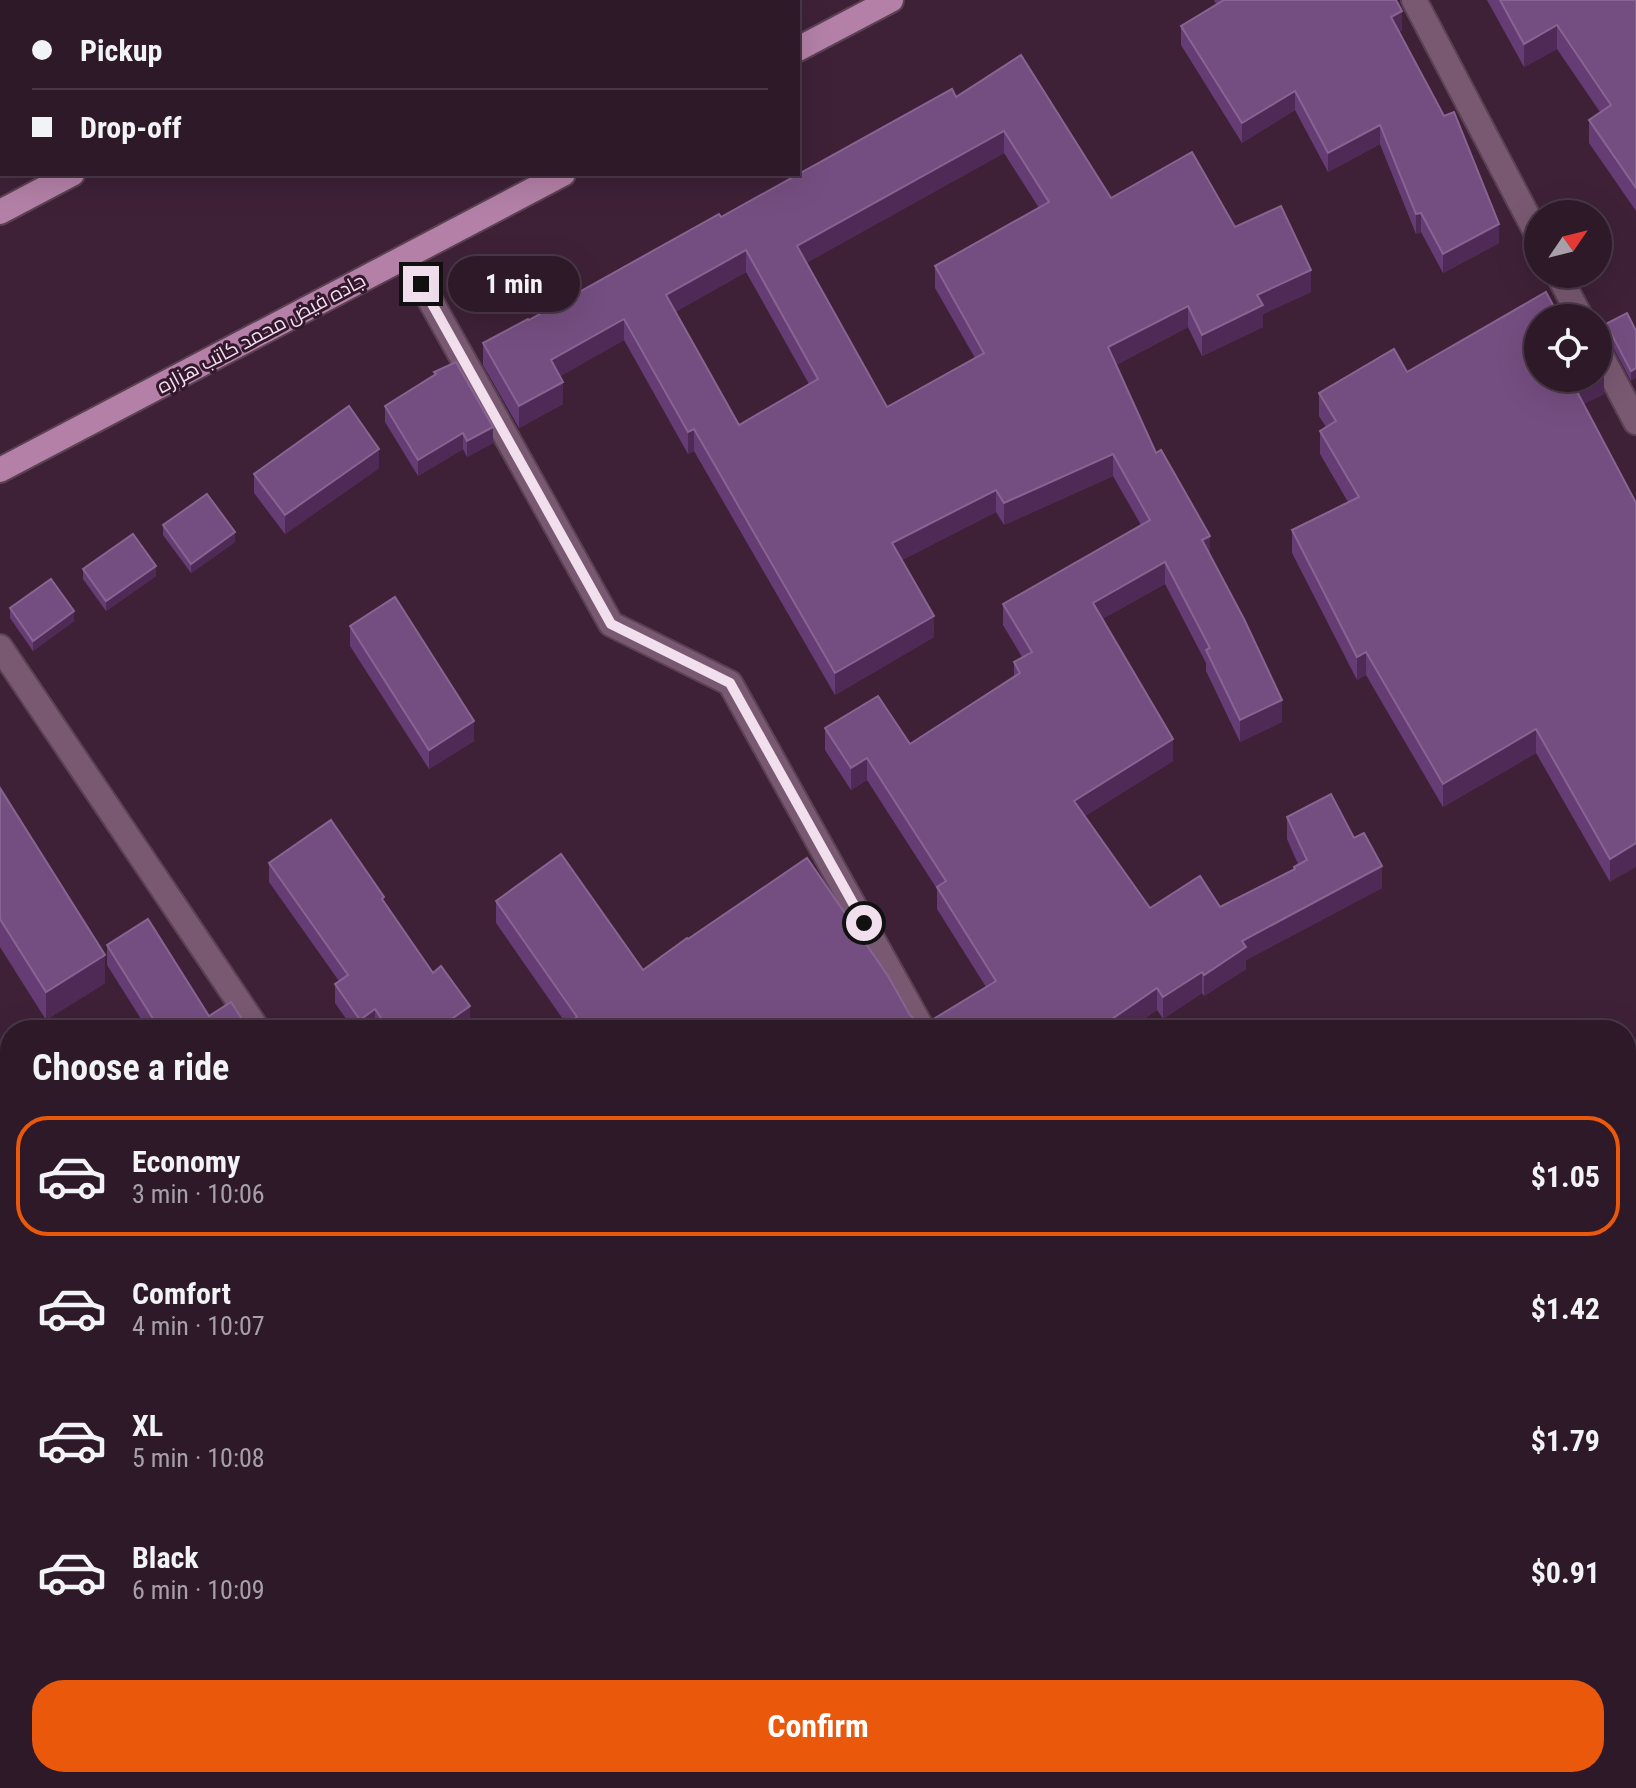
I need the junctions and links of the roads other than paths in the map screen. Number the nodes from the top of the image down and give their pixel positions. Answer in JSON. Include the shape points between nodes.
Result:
{"nodes":[{"id":1,"x":891,"y":0,"type":"edge"},
{"id":2,"x":1414,"y":0,"type":"edge"},
{"id":3,"x":800,"y":48,"type":"edge"},
{"id":4,"x":64,"y":176,"type":"edge"},
{"id":5,"x":559,"y":176,"type":"edge"},
{"id":6,"x":44,"y":181,"type":"edge"},
{"id":7,"x":1524,"y":209,"type":"edge"},
{"id":8,"x":0,"y":212,"type":"edge"},
{"id":9,"x":406,"y":257,"type":"junction"},
{"id":10,"x":1612,"y":377,"type":"edge"},
{"id":11,"x":1636,"y":422,"type":"edge"},
{"id":12,"x":0,"y":470,"type":"edge"},
{"id":13,"x":0,"y":647,"type":"edge"},
{"id":14,"x":251,"y":1020,"type":"edge"},
{"id":15,"x":917,"y":1020,"type":"edge"}],
"edges":[{"from":1,"to":3,"type":"main road"},
{"from":2,"to":7,"type":"street"},
{"from":4,"to":6,"type":"main road"},
{"from":5,"to":9,"type":"main road","name":"جاده فیض محمد کاتب هزاره"},
{"from":6,"to":8,"type":"main road"},
{"from":9,"to":12,"type":"main road","name":"جاده فیض محمد کاتب هزاره"},
{"from":9,"to":15,"type":"street","via":[[611,624],[730,683]]},
{"from":10,"to":11,"type":"street"},
{"from":13,"to":14,"type":"street"}]}
